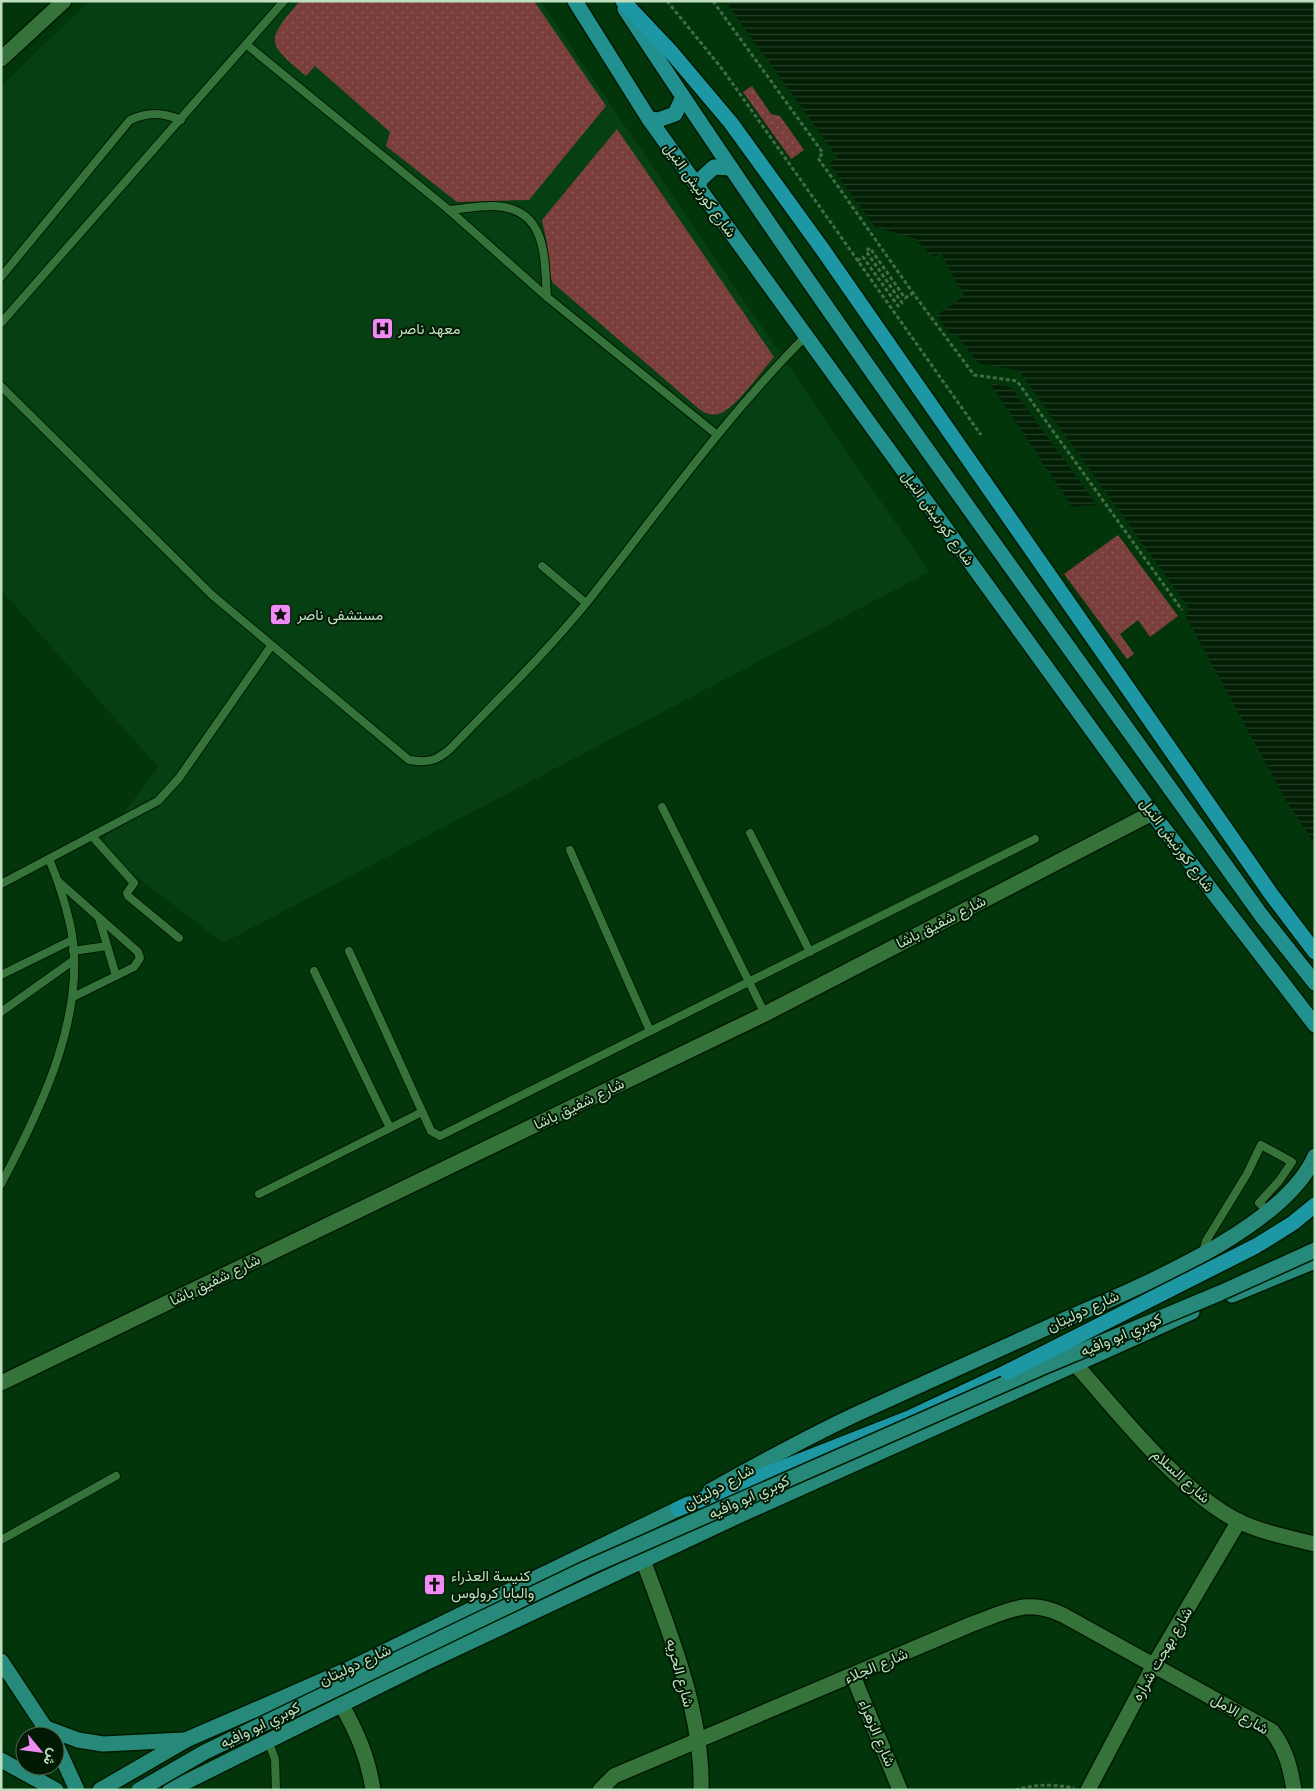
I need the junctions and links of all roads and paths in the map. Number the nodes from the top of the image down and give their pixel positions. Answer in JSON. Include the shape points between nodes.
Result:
{"nodes":[{"id":1,"x":64,"y":1,"type":"edge"},
{"id":2,"x":284,"y":1,"type":"edge"},
{"id":3,"x":575,"y":1,"type":"edge"},
{"id":4,"x":622,"y":1,"type":"edge"},
{"id":5,"x":667,"y":1,"type":"edge"},
{"id":6,"x":713,"y":1,"type":"edge"},
{"id":7,"x":247,"y":45,"type":"junction"},
{"id":8,"x":1,"y":59,"type":"edge"},
{"id":9,"x":683,"y":97,"type":"junction"},
{"id":10,"x":649,"y":119,"type":"junction"},
{"id":11,"x":181,"y":120,"type":"junction"},
{"id":12,"x":731,"y":168,"type":"junction"},
{"id":13,"x":698,"y":187,"type":"junction"},
{"id":14,"x":450,"y":210,"type":"junction"},
{"id":15,"x":857,"y":261,"type":"junction"},
{"id":16,"x":1,"y":277,"type":"edge"},
{"id":17,"x":913,"y":293,"type":"junction"},
{"id":18,"x":547,"y":297,"type":"junction"},
{"id":19,"x":1,"y":323,"type":"edge"},
{"id":20,"x":806,"y":336,"type":"junction"},
{"id":21,"x":1,"y":386,"type":"edge"},
{"id":22,"x":716,"y":434,"type":"junction"},
{"id":23,"x":981,"y":435,"type":"dead end"},
{"id":24,"x":542,"y":566,"type":"dead end"},
{"id":25,"x":586,"y":603,"type":"junction"},
{"id":26,"x":1182,"y":610,"type":"dead end"},
{"id":27,"x":272,"y":646,"type":"junction"},
{"id":28,"x":662,"y":807,"type":"dead end"},
{"id":29,"x":1152,"y":813,"type":"junction"},
{"id":30,"x":750,"y":833,"type":"dead end"},
{"id":31,"x":92,"y":836,"type":"junction"},
{"id":32,"x":1035,"y":839,"type":"dead end"},
{"id":33,"x":570,"y":850,"type":"dead end"},
{"id":34,"x":49,"y":859,"type":"junction"},
{"id":35,"x":58,"y":882,"type":"junction"},
{"id":36,"x":1,"y":884,"type":"edge"},
{"id":37,"x":100,"y":918,"type":"junction"},
{"id":38,"x":179,"y":938,"type":"dead end"},
{"id":39,"x":72,"y":940,"type":"junction"},
{"id":40,"x":107,"y":946,"type":"junction"},
{"id":41,"x":73,"y":951,"type":"junction"},
{"id":42,"x":349,"y":951,"type":"dead end"},
{"id":43,"x":810,"y":952,"type":"junction"},
{"id":44,"x":1315,"y":952,"type":"edge"},
{"id":45,"x":74,"y":960,"type":"junction"},
{"id":46,"x":314,"y":970,"type":"dead end"},
{"id":47,"x":1,"y":975,"type":"edge"},
{"id":48,"x":116,"y":976,"type":"junction"},
{"id":49,"x":749,"y":982,"type":"junction"},
{"id":50,"x":1315,"y":983,"type":"edge"},
{"id":51,"x":73,"y":997,"type":"junction"},
{"id":52,"x":1,"y":1012,"type":"edge"},
{"id":53,"x":765,"y":1014,"type":"junction"},
{"id":54,"x":1315,"y":1025,"type":"edge"},
{"id":55,"x":650,"y":1031,"type":"junction"},
{"id":56,"x":422,"y":1112,"type":"junction"},
{"id":57,"x":390,"y":1128,"type":"junction"},
{"id":58,"x":1315,"y":1156,"type":"edge"},
{"id":59,"x":1,"y":1184,"type":"edge"},
{"id":60,"x":259,"y":1194,"type":"dead end"},
{"id":61,"x":1315,"y":1205,"type":"edge"},
{"id":62,"x":1269,"y":1212,"type":"junction"},
{"id":63,"x":1315,"y":1250,"type":"edge"},
{"id":64,"x":1203,"y":1253,"type":"junction"},
{"id":65,"x":1315,"y":1261,"type":"edge"},
{"id":66,"x":1076,"y":1365,"type":"junction"},
{"id":67,"x":1,"y":1383,"type":"edge"},
{"id":68,"x":116,"y":1476,"type":"dead end"},
{"id":69,"x":678,"y":1510,"type":"junction"},
{"id":70,"x":1239,"y":1522,"type":"junction"},
{"id":71,"x":1,"y":1540,"type":"edge"},
{"id":72,"x":1315,"y":1544,"type":"edge"},
{"id":73,"x":643,"y":1560,"type":"junction"},
{"id":74,"x":1,"y":1661,"type":"edge"},
{"id":75,"x":1154,"y":1665,"type":"junction"},
{"id":76,"x":853,"y":1676,"type":"junction"},
{"id":77,"x":341,"y":1704,"type":"junction"},
{"id":78,"x":45,"y":1726,"type":"edge"},
{"id":79,"x":65,"y":1736,"type":"edge"},
{"id":80,"x":188,"y":1739,"type":"junction"},
{"id":81,"x":268,"y":1740,"type":"junction"},
{"id":82,"x":698,"y":1741,"type":"junction"},
{"id":83,"x":1,"y":1760,"type":"edge"},
{"id":84,"x":65,"y":1764,"type":"edge"},
{"id":85,"x":56,"y":1790,"type":"edge"},
{"id":86,"x":77,"y":1790,"type":"edge"},
{"id":87,"x":100,"y":1790,"type":"edge"},
{"id":88,"x":139,"y":1790,"type":"edge"},
{"id":89,"x":170,"y":1790,"type":"edge"},
{"id":90,"x":276,"y":1790,"type":"edge"},
{"id":91,"x":373,"y":1790,"type":"edge"},
{"id":92,"x":600,"y":1790,"type":"edge"},
{"id":93,"x":701,"y":1790,"type":"edge"},
{"id":94,"x":900,"y":1790,"type":"edge"},
{"id":95,"x":1016,"y":1790,"type":"edge"},
{"id":96,"x":1082,"y":1790,"type":"edge"},
{"id":97,"x":1088,"y":1790,"type":"edge"},
{"id":98,"x":1294,"y":1790,"type":"edge"}],
"edges":[{"from":1,"to":8,"type":"street"},
{"from":2,"to":7,"type":"lane"},
{"from":3,"to":10,"type":"highway","name":"شارع كورنيش النيل"},
{"from":4,"to":9,"type":"highway","name":"شارع كورنيش النيل"},
{"from":4,"to":44,"type":"highway","via":[[672,52],[731,123],[1271,894]]},
{"from":5,"to":15,"type":"path","via":[[723,70]]},
{"from":6,"to":17,"type":"path","via":[[823,153],[818,158]]},
{"from":7,"to":11,"type":"lane"},
{"from":7,"to":14,"type":"lane"},
{"from":9,"to":10,"type":"highway","via":[[675,114],[658,120]]},
{"from":9,"to":12,"type":"highway","name":"شارع كورنيش النيل"},
{"from":10,"to":13,"type":"highway","name":"شارع كورنيش النيل"},
{"from":11,"to":16,"type":"lane","via":[[155,113],[130,120]]},
{"from":11,"to":19,"type":"lane"},
{"from":12,"to":13,"type":"highway","via":[[714,167],[700,179]]},
{"from":12,"to":50,"type":"highway","name":"شارع كورنيش النيل","via":[[1182,804]]},
{"from":13,"to":20,"type":"highway","name":"شارع كورنيش النيل"},
{"from":14,"to":18,"type":"lane"},
{"from":14,"to":18,"type":"lane","via":[[496,206],[514,210],[529,220],[540,233],[544,248]]},
{"from":15,"to":17,"type":"path","via":[[863,257],[898,306],[902,303],[866,251],[870,248],[905,298]]},
{"from":15,"to":23,"type":"path"},
{"from":17,"to":26,"type":"path","via":[[974,375],[1016,381]]},
{"from":18,"to":22,"type":"lane"},
{"from":20,"to":22,"type":"lane"},
{"from":20,"to":29,"type":"highway","name":"شارع كورنيش النيل"},
{"from":21,"to":27,"type":"lane","via":[[212,595]]},
{"from":22,"to":25,"type":"lane"},
{"from":24,"to":25,"type":"lane"},
{"from":25,"to":27,"type":"lane","via":[[451,748],[439,759],[424,762],[409,760]]},
{"from":27,"to":31,"type":"lane","via":[[179,778],[158,802]]},
{"from":28,"to":49,"type":"lane"},
{"from":29,"to":53,"type":"street","name":"شارع شفيق باشا"},
{"from":29,"to":54,"type":"highway","name":"شارع كورنيش النيل"},
{"from":30,"to":43,"type":"lane"},
{"from":31,"to":34,"type":"lane"},
{"from":31,"to":38,"type":"lane","via":[[134,883],[128,896]]},
{"from":32,"to":43,"type":"lane"},
{"from":33,"to":55,"type":"lane"},
{"from":34,"to":35,"type":"lane"},
{"from":34,"to":36,"type":"lane"},
{"from":35,"to":37,"type":"lane"},
{"from":35,"to":39,"type":"lane","via":[[71,925]]},
{"from":37,"to":40,"type":"lane"},
{"from":37,"to":48,"type":"lane","via":[[138,952],[140,958],[138,964]]},
{"from":39,"to":41,"type":"lane"},
{"from":39,"to":47,"type":"lane"},
{"from":40,"to":41,"type":"lane"},
{"from":40,"to":48,"type":"lane"},
{"from":41,"to":45,"type":"lane"},
{"from":42,"to":56,"type":"lane"},
{"from":43,"to":49,"type":"lane"},
{"from":45,"to":51,"type":"lane"},
{"from":45,"to":52,"type":"lane"},
{"from":46,"to":57,"type":"lane"},
{"from":48,"to":51,"type":"lane"},
{"from":49,"to":53,"type":"lane"},
{"from":49,"to":55,"type":"lane"},
{"from":51,"to":59,"type":"lane","via":[[58,1059]]},
{"from":53,"to":67,"type":"street","name":"شارع شفيق باشا"},
{"from":55,"to":56,"type":"lane","via":[[440,1136],[431,1131]]},
{"from":56,"to":57,"type":"lane"},
{"from":57,"to":60,"type":"lane"},
{"from":58,"to":62,"type":"main road","name":"شارع دوليتان","via":[[1294,1189]]},
{"from":61,"to":69,"type":"highway","bridge":true,"via":[[1256,1246],[1007,1372],[909,1418]]},
{"from":62,"to":64,"type":"main road","name":"شارع دوليتان"},
{"from":62,"to":64,"type":"lane","via":[[1259,1203],[1292,1162],[1261,1145],[1206,1241]]},
{"from":63,"to":88,"type":"main road","name":"كوبري ابو وافيه","bridge":true,"via":[[586,1569],[214,1748]]},
{"from":64,"to":69,"type":"main road","name":"شارع دوليتان","via":[[804,1440]]},
{"from":65,"to":66,"type":"main road","name":"شارع دوليتان"},
{"from":66,"to":70,"type":"street","name":"شارع السلام","via":[[1156,1454],[1216,1507]]},
{"from":66,"to":73,"type":"main road","name":"شارع دوليتان"},
{"from":68,"to":71,"type":"lane"},
{"from":69,"to":80,"type":"main road","name":"شارع دوليتان","via":[[349,1669]]},
{"from":70,"to":72,"type":"street","name":"شارع السلام"},
{"from":70,"to":75,"type":"street","name":"شارع بهجت شراره"},
{"from":73,"to":77,"type":"main road","name":"شارع دوليتان"},
{"from":73,"to":82,"type":"street","name":"شارع الحريه","via":[[679,1657]]},
{"from":74,"to":78,"type":"main road"},
{"from":75,"to":76,"type":"street","name":"شارع الجلاء","via":[[1049,1608],[1032,1605],[972,1624]]},
{"from":75,"to":97,"type":"street","name":"شارع بهجت شراره"},
{"from":75,"to":98,"type":"street","name":"شارع الامل","via":[[1272,1731],[1289,1760]]},
{"from":76,"to":82,"type":"street","name":"شارع الجلاء"},
{"from":76,"to":94,"type":"street","name":"شارع الزهراء"},
{"from":77,"to":81,"type":"main road","name":"شارع دوليتان"},
{"from":77,"to":91,"type":"street","via":[[358,1734]]},
{"from":79,"to":80,"type":"main road","via":[[103,1744]]},
{"from":80,"to":87,"type":"main road","name":"شارع دوليتان"},
{"from":81,"to":89,"type":"main road","name":"شارع دوليتان"},
{"from":81,"to":90,"type":"lane","via":[[275,1759]]},
{"from":82,"to":92,"type":"street","name":"شارع الجلاء","via":[[614,1776]]},
{"from":82,"to":93,"type":"street","name":"شارع الحريه"},
{"from":83,"to":85,"type":"main road"},
{"from":84,"to":86,"type":"main road"},
{"from":95,"to":96,"type":"path","via":[[1033,1784]]}]}
